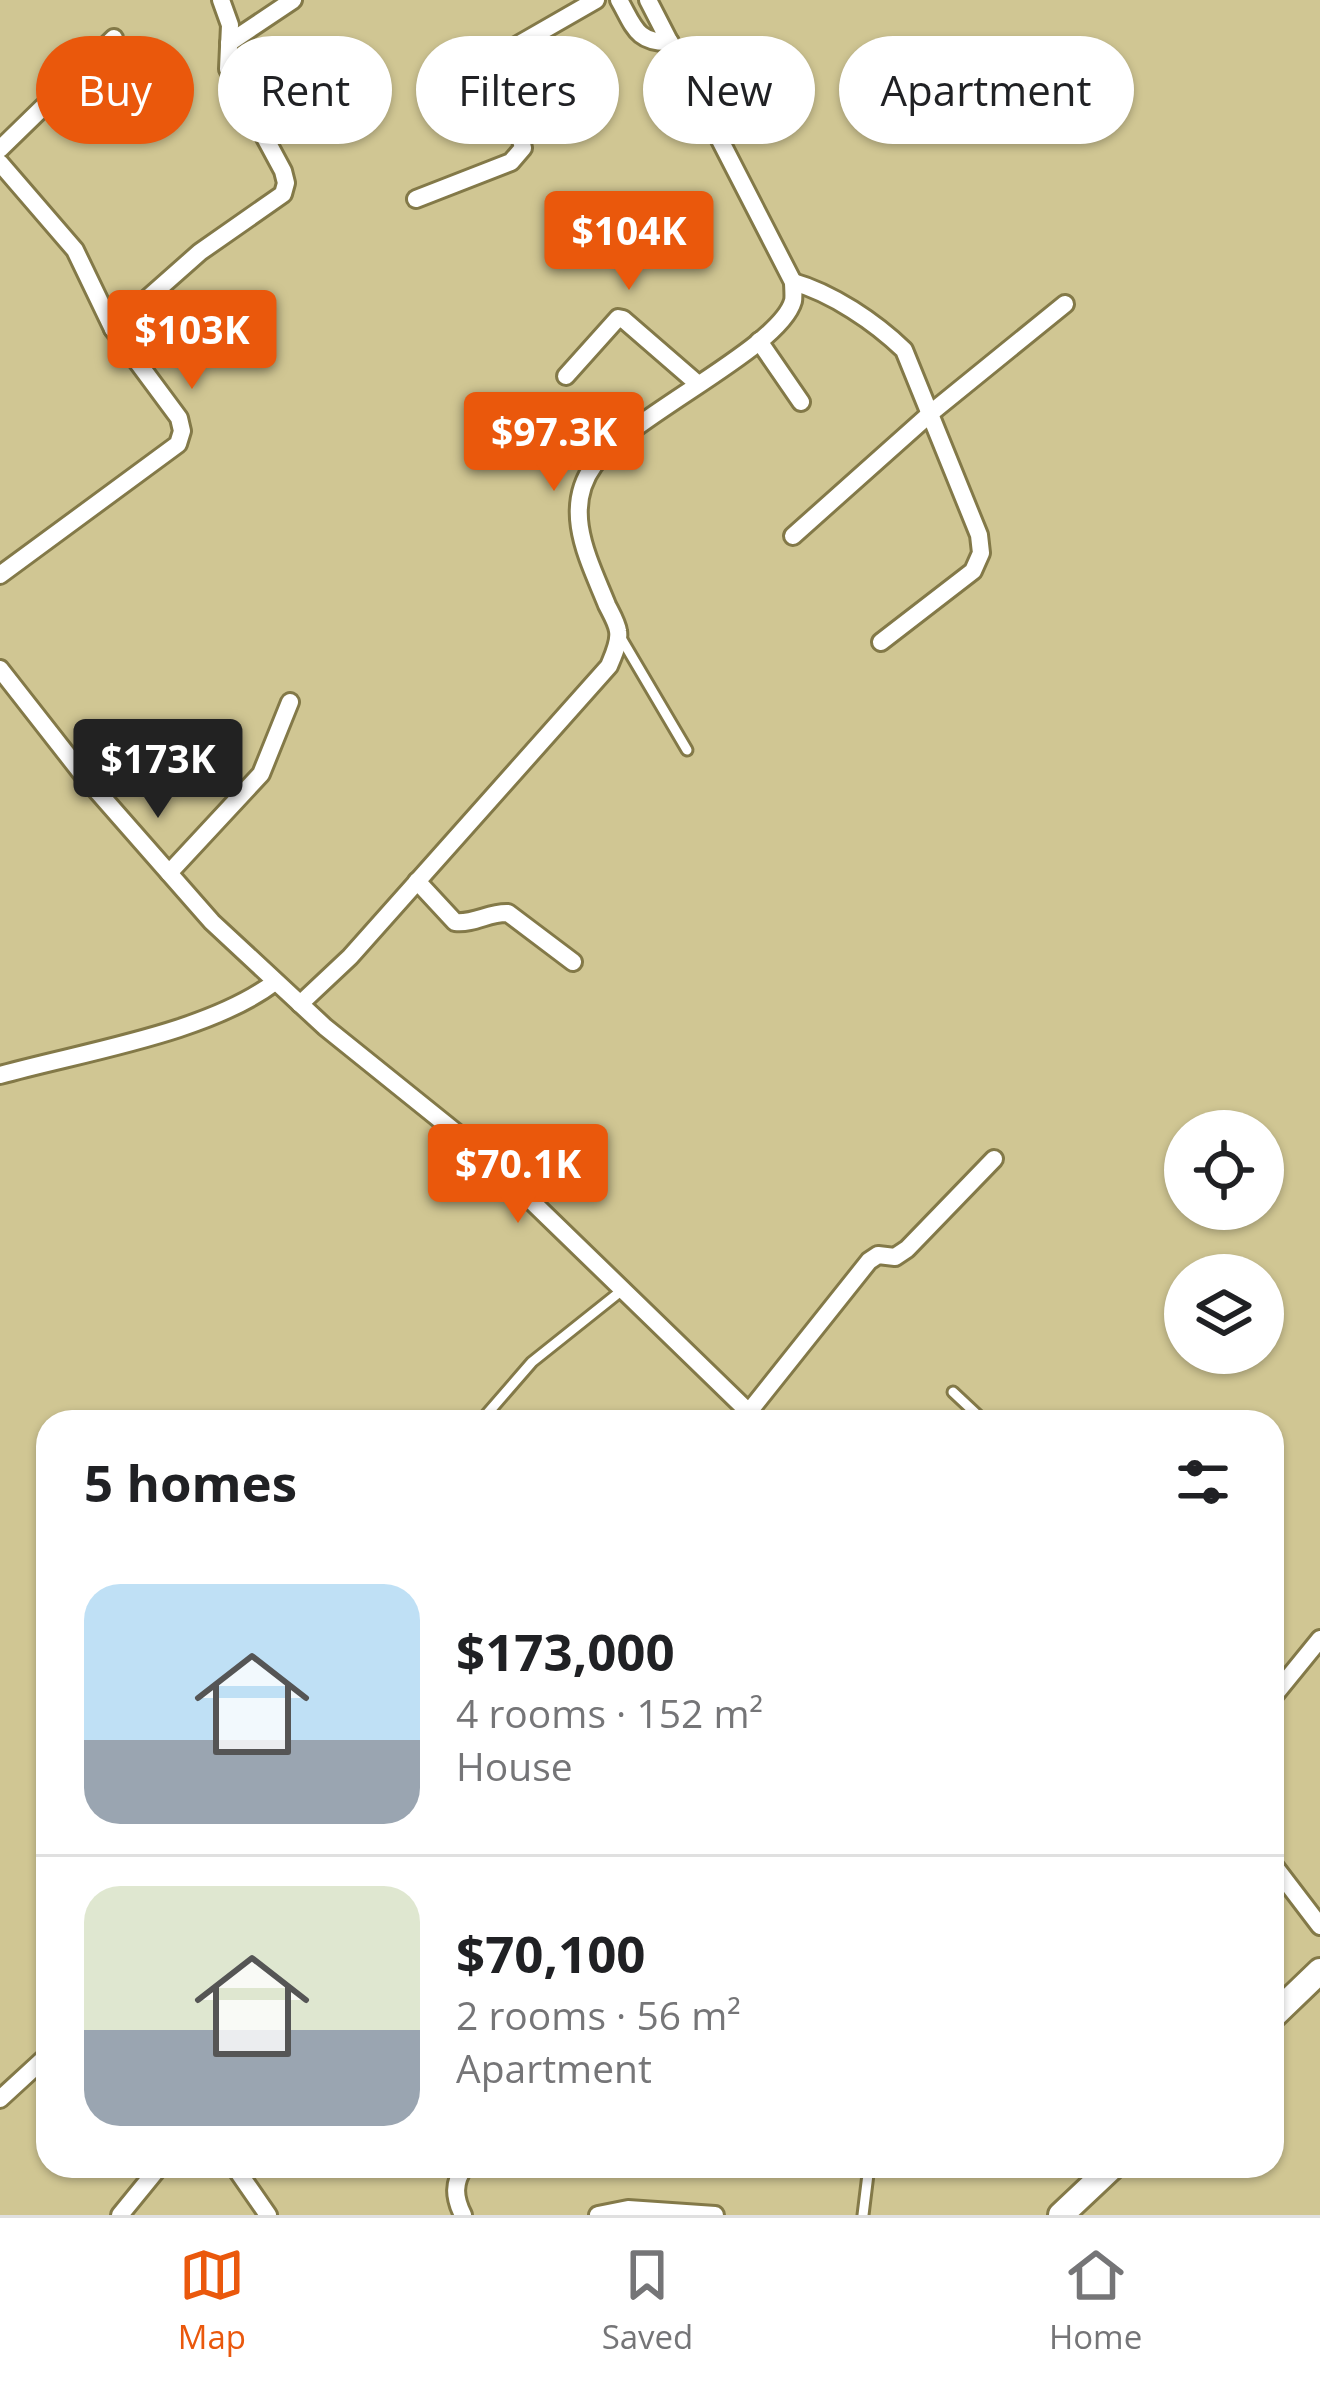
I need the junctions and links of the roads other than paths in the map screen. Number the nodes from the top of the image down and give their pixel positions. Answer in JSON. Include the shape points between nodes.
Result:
{"nodes":[{"id":1,"x":221,"y":0,"type":"edge"},
{"id":2,"x":293,"y":0,"type":"edge"},
{"id":3,"x":596,"y":0,"type":"edge"},
{"id":4,"x":619,"y":0,"type":"edge"},
{"id":5,"x":648,"y":0,"type":"edge"},
{"id":6,"x":229,"y":36,"type":"edge"},
{"id":7,"x":239,"y":36,"type":"edge"},
{"id":8,"x":534,"y":36,"type":"edge"},
{"id":9,"x":667,"y":36,"type":"edge"},
{"id":10,"x":643,"y":38,"type":"edge"},
{"id":11,"x":36,"y":114,"type":"edge"},
{"id":12,"x":268,"y":144,"type":"edge"},
{"id":13,"x":522,"y":144,"type":"edge"},
{"id":14,"x":722,"y":144,"type":"edge"},
{"id":15,"x":0,"y":149,"type":"edge"},
{"id":16,"x":0,"y":163,"type":"edge"},
{"id":17,"x":416,"y":200,"type":"dead end"},
{"id":18,"x":793,"y":282,"type":"junction"},
{"id":19,"x":1065,"y":304,"type":"dead end"},
{"id":20,"x":113,"y":328,"type":"junction"},
{"id":21,"x":759,"y":341,"type":"junction"},
{"id":22,"x":566,"y":376,"type":"dead end"},
{"id":23,"x":698,"y":383,"type":"junction"},
{"id":24,"x":801,"y":402,"type":"dead end"},
{"id":25,"x":932,"y":412,"type":"junction"},
{"id":26,"x":793,"y":536,"type":"dead end"},
{"id":27,"x":0,"y":575,"type":"edge"},
{"id":28,"x":619,"y":633,"type":"junction"},
{"id":29,"x":881,"y":642,"type":"dead end"},
{"id":30,"x":0,"y":669,"type":"edge"},
{"id":31,"x":290,"y":702,"type":"dead end"},
{"id":32,"x":687,"y":750,"type":"dead end"},
{"id":33,"x":169,"y":873,"type":"junction"},
{"id":34,"x":418,"y":881,"type":"junction"},
{"id":35,"x":573,"y":962,"type":"dead end"},
{"id":36,"x":274,"y":982,"type":"junction"},
{"id":37,"x":300,"y":1004,"type":"junction"},
{"id":38,"x":0,"y":1075,"type":"edge"},
{"id":39,"x":994,"y":1159,"type":"dead end"},
{"id":40,"x":621,"y":1291,"type":"junction"},
{"id":41,"x":953,"y":1391,"type":"dead end"},
{"id":42,"x":490,"y":1410,"type":"edge"},
{"id":43,"x":745,"y":1410,"type":"edge"},
{"id":44,"x":759,"y":1410,"type":"edge"},
{"id":45,"x":973,"y":1410,"type":"edge"},
{"id":46,"x":1320,"y":1639,"type":"edge"},
{"id":47,"x":1284,"y":1683,"type":"edge"},
{"id":48,"x":1284,"y":1879,"type":"edge"},
{"id":49,"x":1320,"y":1926,"type":"edge"},
{"id":50,"x":1320,"y":1971,"type":"edge"},
{"id":51,"x":1284,"y":2006,"type":"edge"},
{"id":52,"x":36,"y":2066,"type":"edge"},
{"id":53,"x":0,"y":2099,"type":"edge"},
{"id":54,"x":150,"y":2178,"type":"edge"},
{"id":55,"x":242,"y":2178,"type":"edge"},
{"id":56,"x":459,"y":2178,"type":"edge"},
{"id":57,"x":868,"y":2178,"type":"edge"},
{"id":58,"x":1100,"y":2178,"type":"edge"},
{"id":59,"x":120,"y":2215,"type":"edge"},
{"id":60,"x":268,"y":2215,"type":"edge"},
{"id":61,"x":463,"y":2215,"type":"edge"},
{"id":62,"x":598,"y":2215,"type":"edge"},
{"id":63,"x":715,"y":2215,"type":"edge"},
{"id":64,"x":863,"y":2215,"type":"edge"},
{"id":65,"x":1061,"y":2215,"type":"edge"}],
"edges":[{"from":1,"to":6,"type":"street"},
{"from":2,"to":7,"type":"street"},
{"from":3,"to":8,"type":"street"},
{"from":4,"to":10,"type":"street"},
{"from":5,"to":9,"type":"street"},
{"from":11,"to":15,"type":"street"},
{"from":12,"to":20,"type":"street","via":[[283,171],[283,194]]},
{"from":13,"to":17,"type":"street","via":[[511,163]]},
{"from":14,"to":18,"type":"street"},
{"from":16,"to":20,"type":"street","via":[[75,250]]},
{"from":18,"to":21,"type":"street","via":[[782,321]]},
{"from":18,"to":25,"type":"street","via":[[887,334],[914,365]]},
{"from":19,"to":25,"type":"street"},
{"from":20,"to":27,"type":"street","via":[[179,418],[178,444]]},
{"from":21,"to":23,"type":"street"},
{"from":21,"to":24,"type":"street"},
{"from":22,"to":23,"type":"street","via":[[617,318]]},
{"from":23,"to":28,"type":"street","via":[[624,435],[583,482],[579,530]]},
{"from":25,"to":26,"type":"street"},
{"from":25,"to":29,"type":"street","via":[[981,553],[973,571]]},
{"from":28,"to":32,"type":"lane"},
{"from":28,"to":34,"type":"street","via":[[595,686]]},
{"from":30,"to":33,"type":"street"},
{"from":31,"to":33,"type":"street","via":[[261,774]]},
{"from":33,"to":36,"type":"street"},
{"from":34,"to":35,"type":"street","via":[[455,922],[508,913]]},
{"from":34,"to":37,"type":"street"},
{"from":36,"to":37,"type":"street"},
{"from":36,"to":38,"type":"street","via":[[186,1024]]},
{"from":37,"to":40,"type":"street","via":[[484,1155]]},
{"from":39,"to":44,"type":"street","via":[[907,1249],[869,1261]]},
{"from":40,"to":42,"type":"lane","via":[[532,1362]]},
{"from":40,"to":43,"type":"street"},
{"from":41,"to":45,"type":"lane"},
{"from":46,"to":47,"type":"street"},
{"from":48,"to":49,"type":"street"},
{"from":50,"to":51,"type":"main road"},
{"from":52,"to":53,"type":"street"},
{"from":54,"to":59,"type":"street"},
{"from":55,"to":60,"type":"street"},
{"from":56,"to":61,"type":"street"},
{"from":57,"to":64,"type":"lane"},
{"from":58,"to":65,"type":"main road"},
{"from":62,"to":63,"type":"street"}]}
